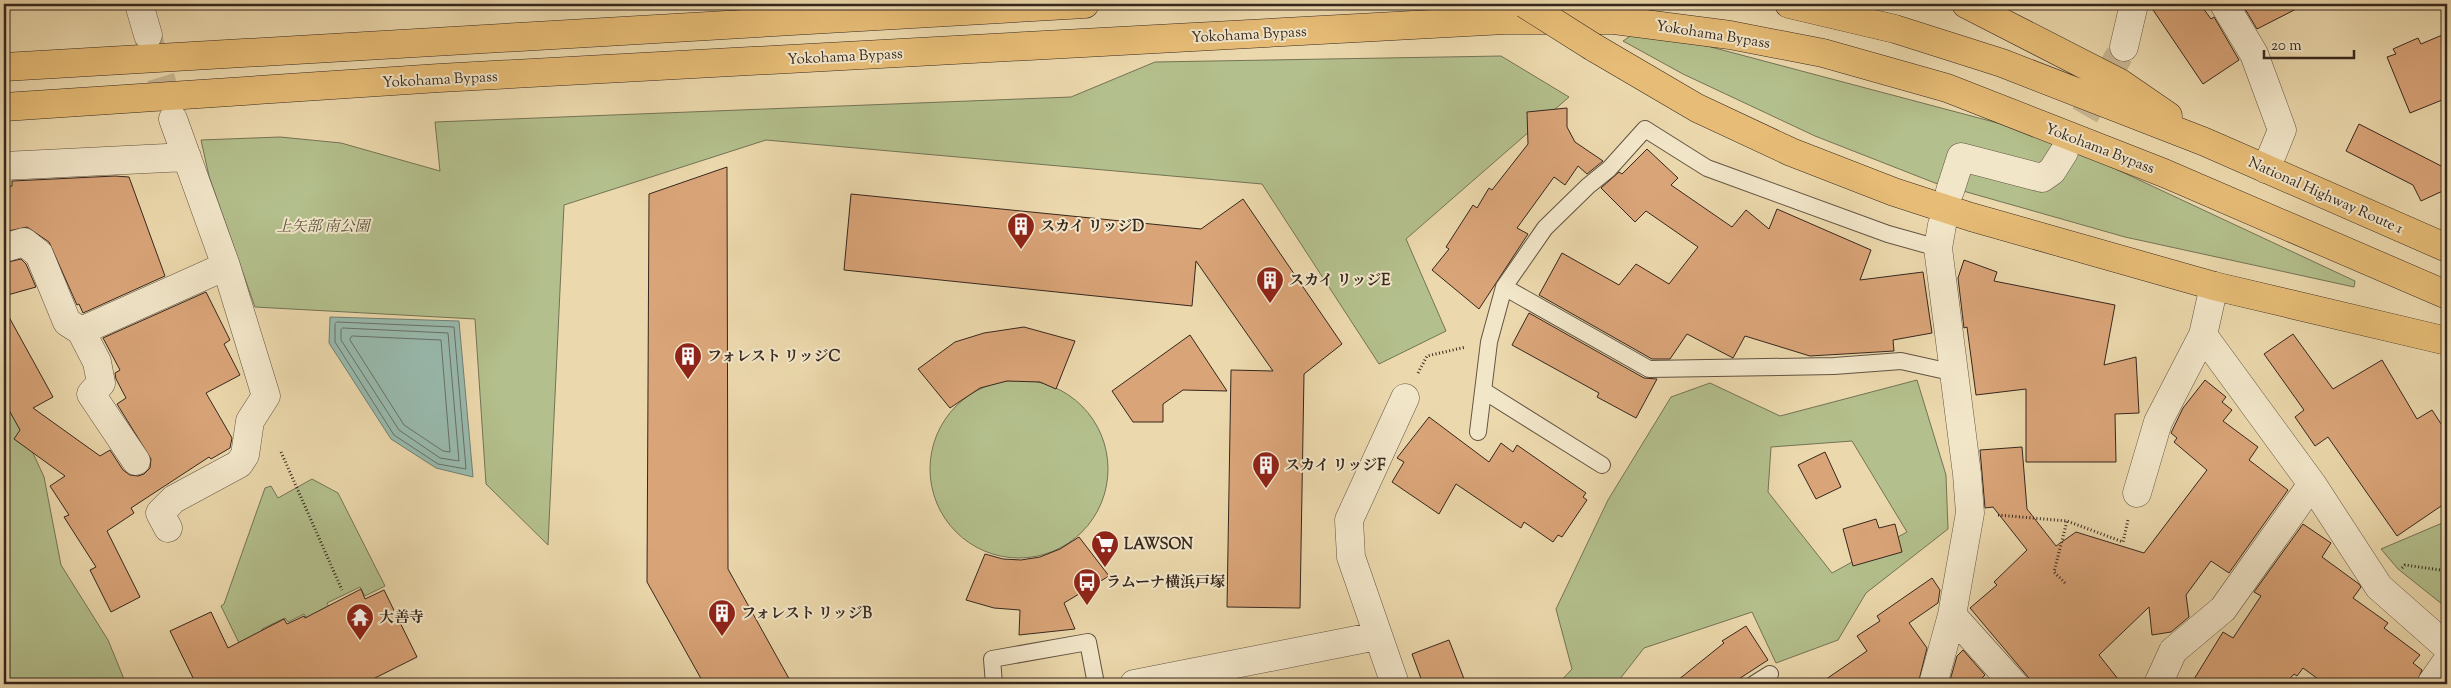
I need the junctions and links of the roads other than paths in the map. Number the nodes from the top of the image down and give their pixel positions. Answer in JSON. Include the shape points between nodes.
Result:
{"nodes":[{"id":1,"x":139,"y":4,"type":"edge"},
{"id":2,"x":1085,"y":4,"type":"edge"},
{"id":3,"x":1525,"y":4,"type":"edge"},
{"id":4,"x":1788,"y":4,"type":"edge"},
{"id":5,"x":1966,"y":4,"type":"edge"},
{"id":6,"x":2134,"y":4,"type":"edge"},
{"id":7,"x":2224,"y":4,"type":"edge"},
{"id":8,"x":148,"y":35,"type":"tunnel mouth"},
{"id":9,"x":2124,"y":47,"type":"tunnel mouth"},
{"id":10,"x":4,"y":67,"type":"edge"},
{"id":11,"x":4,"y":107,"type":"edge"},
{"id":12,"x":174,"y":119,"type":"tunnel mouth"},
{"id":13,"x":2205,"y":142,"type":"junction"},
{"id":14,"x":2064,"y":152,"type":"tunnel mouth"},
{"id":15,"x":187,"y":157,"type":"junction"},
{"id":16,"x":4,"y":166,"type":"edge"},
{"id":17,"x":2266,"y":169,"type":"junction"},
{"id":18,"x":1950,"y":191,"type":"dead end"},
{"id":19,"x":1940,"y":236,"type":"joint"},
{"id":20,"x":4,"y":248,"type":"edge"},
{"id":21,"x":2447,"y":248,"type":"edge"},
{"id":22,"x":226,"y":266,"type":"junction"},
{"id":23,"x":2214,"y":286,"type":"junction"},
{"id":24,"x":1504,"y":287,"type":"junction"},
{"id":25,"x":2447,"y":295,"type":"edge"},
{"id":26,"x":80,"y":331,"type":"junction"},
{"id":27,"x":2203,"y":334,"type":"junction"},
{"id":28,"x":2447,"y":341,"type":"edge"},
{"id":29,"x":1954,"y":373,"type":"junction"},
{"id":30,"x":1484,"y":391,"type":"junction"},
{"id":31,"x":1405,"y":398,"type":"road end"},
{"id":32,"x":1478,"y":432,"type":"dead end"},
{"id":33,"x":136,"y":461,"type":"dead end"},
{"id":34,"x":1602,"y":465,"type":"dead end"},
{"id":35,"x":2312,"y":484,"type":"junction"},
{"id":36,"x":2137,"y":493,"type":"road end"},
{"id":37,"x":168,"y":528,"type":"dead end"},
{"id":38,"x":1952,"y":615,"type":"junction"},
{"id":39,"x":1378,"y":636,"type":"junction"},
{"id":40,"x":2447,"y":647,"type":"edge"},
{"id":41,"x":2447,"y":661,"type":"edge"},
{"id":42,"x":1770,"y":674,"type":"dead end"},
{"id":43,"x":994,"y":684,"type":"edge"},
{"id":44,"x":1096,"y":684,"type":"edge"},
{"id":45,"x":1134,"y":684,"type":"edge"},
{"id":46,"x":1395,"y":684,"type":"edge"},
{"id":47,"x":1754,"y":684,"type":"edge"},
{"id":48,"x":1933,"y":684,"type":"edge"},
{"id":49,"x":2014,"y":684,"type":"edge"},
{"id":50,"x":2158,"y":684,"type":"edge"},
{"id":51,"x":2431,"y":684,"type":"edge"}],
"edges":[{"from":1,"to":8,"type":"street"},
{"from":2,"to":10,"type":"highway"},
{"from":3,"to":23,"type":"highway","bridge":true,"via":[[1706,112],[1791,152],[1981,220]]},
{"from":4,"to":13,"type":"highway","via":[[1895,29],[2002,63]]},
{"from":5,"to":13,"type":"highway","via":[[2120,83]]},
{"from":6,"to":9,"type":"street"},
{"from":7,"to":17,"type":"street","via":[[2254,54],[2282,130]]},
{"from":11,"to":25,"type":"highway","name":"Yokohama Bypass","via":[[449,78],[1485,21],[1614,20],[1730,35],[1823,53],[1947,88],[2164,172]]},
{"from":12,"to":15,"type":"street"},
{"from":13,"to":17,"type":"highway","name":"National Highway Route 1"},
{"from":14,"to":18,"type":"street","via":[[2052,171],[2042,178],[1961,157]]},
{"from":15,"to":16,"type":"street"},
{"from":15,"to":22,"type":"street"},
{"from":17,"to":21,"type":"highway","name":"National Highway Route 1"},
{"from":19,"to":24,"type":"lane","via":[[1888,234],[1707,168],[1645,129],[1610,169],[1545,228]]},
{"from":19,"to":29,"type":"street"},
{"from":20,"to":26,"type":"street","via":[[24,242],[39,254],[67,322]]},
{"from":22,"to":26,"type":"street"},
{"from":22,"to":37,"type":"street","via":[[266,396],[250,421],[245,455],[239,464],[174,499],[160,513]]},
{"from":23,"to":27,"type":"street"},
{"from":23,"to":28,"type":"highway"},
{"from":24,"to":29,"type":"lane","via":[[1649,368],[1834,366],[1901,361]]},
{"from":24,"to":30,"type":"lane","via":[[1490,342]]},
{"from":26,"to":33,"type":"street","via":[[98,362],[100,383],[91,394]]},
{"from":27,"to":35,"type":"street"},
{"from":27,"to":36,"type":"street","via":[[2158,422]]},
{"from":29,"to":38,"type":"street","via":[[1970,513]]},
{"from":30,"to":32,"type":"lane"},
{"from":30,"to":34,"type":"lane"},
{"from":31,"to":39,"type":"street","via":[[1349,520],[1351,557]]},
{"from":35,"to":40,"type":"street","via":[[2379,587]]},
{"from":35,"to":50,"type":"street","via":[[2223,609],[2173,651]]},
{"from":38,"to":48,"type":"street"},
{"from":38,"to":49,"type":"street"},
{"from":39,"to":45,"type":"street"},
{"from":39,"to":46,"type":"street"},
{"from":41,"to":51,"type":"street"},
{"from":42,"to":47,"type":"lane"},
{"from":43,"to":44,"type":"lane","via":[[992,659],[1088,642]]}]}
